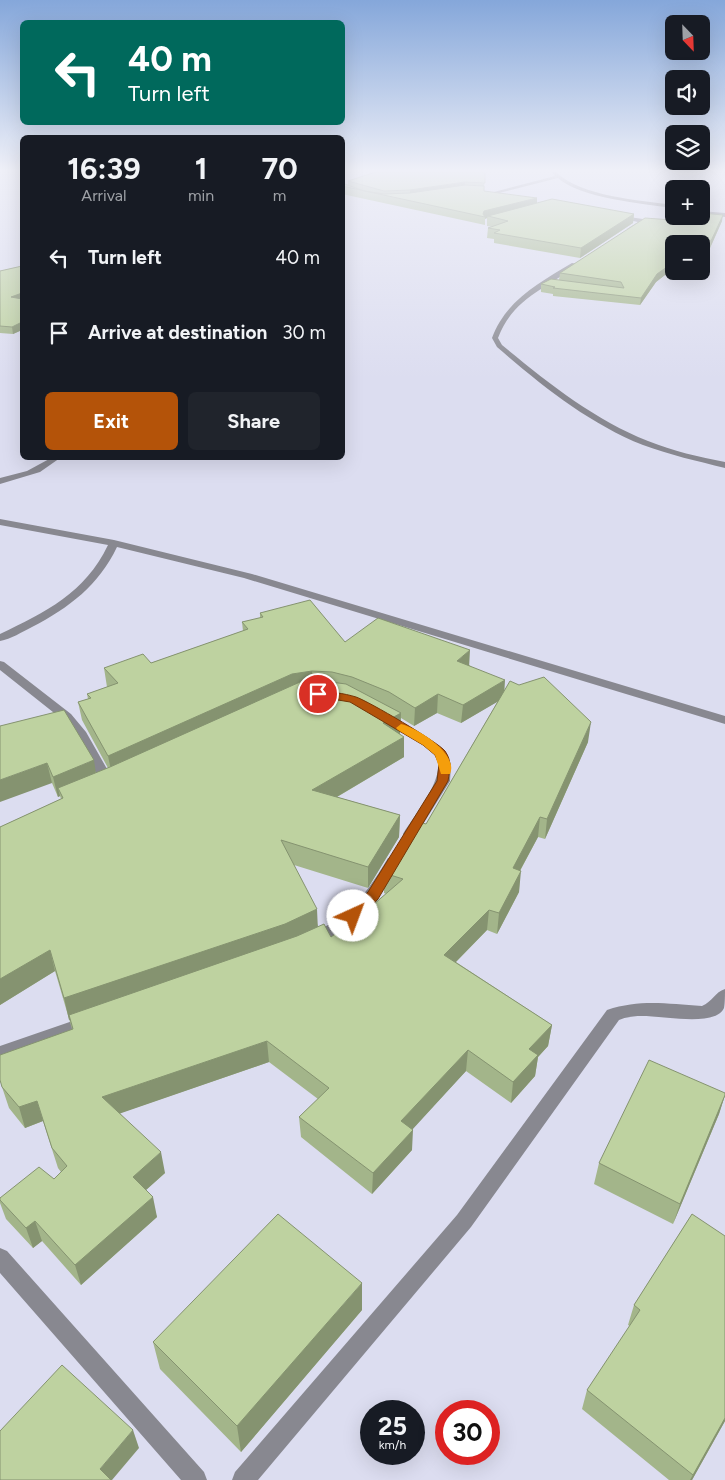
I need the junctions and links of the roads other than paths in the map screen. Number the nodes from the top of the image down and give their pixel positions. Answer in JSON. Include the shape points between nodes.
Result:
{"nodes":[{"id":1,"x":584,"y":258,"type":"edge"},
{"id":2,"x":547,"y":282,"type":"junction"},
{"id":3,"x":556,"y":284,"type":"edge"},
{"id":4,"x":54,"y":460,"type":"edge"},
{"id":5,"x":725,"y":465,"type":"edge"},
{"id":6,"x":0,"y":481,"type":"edge"},
{"id":7,"x":0,"y":522,"type":"edge"},
{"id":8,"x":114,"y":543,"type":"junction"},
{"id":9,"x":0,"y":638,"type":"edge"},
{"id":10,"x":0,"y":664,"type":"edge"},
{"id":11,"x":378,"y":714,"type":"edge"},
{"id":12,"x":725,"y":720,"type":"edge"},
{"id":13,"x":108,"y":783,"type":"edge"},
{"id":14,"x":300,"y":947,"type":"edge"},
{"id":15,"x":725,"y":996,"type":"edge"},
{"id":16,"x":104,"y":1017,"type":"edge"},
{"id":17,"x":0,"y":1053,"type":"edge"},
{"id":18,"x":0,"y":1258,"type":"edge"},
{"id":19,"x":196,"y":1480,"type":"edge"},
{"id":20,"x":243,"y":1480,"type":"edge"}],
"edges":[{"from":1,"to":2,"type":"street"},
{"from":2,"to":3,"type":"street"},
{"from":2,"to":5,"type":"street","via":[[506,313],[495,338],[499,346],[557,391],[616,430],[662,449]]},
{"from":4,"to":6,"type":"street","via":[[32,473]]},
{"from":7,"to":8,"type":"street"},
{"from":8,"to":9,"type":"street","via":[[108,560],[93,580],[72,599]]},
{"from":8,"to":12,"type":"street","via":[[248,576]]},
{"from":10,"to":13,"type":"street","via":[[67,717],[80,732]]},
{"from":11,"to":14,"type":"street","via":[[440,753],[446,772],[373,895],[353,916],[325,936]]},
{"from":15,"to":20,"type":"street","via":[[714,1008],[703,1013],[642,1009],[613,1015],[464,1221]]},
{"from":16,"to":17,"type":"street"},
{"from":18,"to":19,"type":"street"}]}
